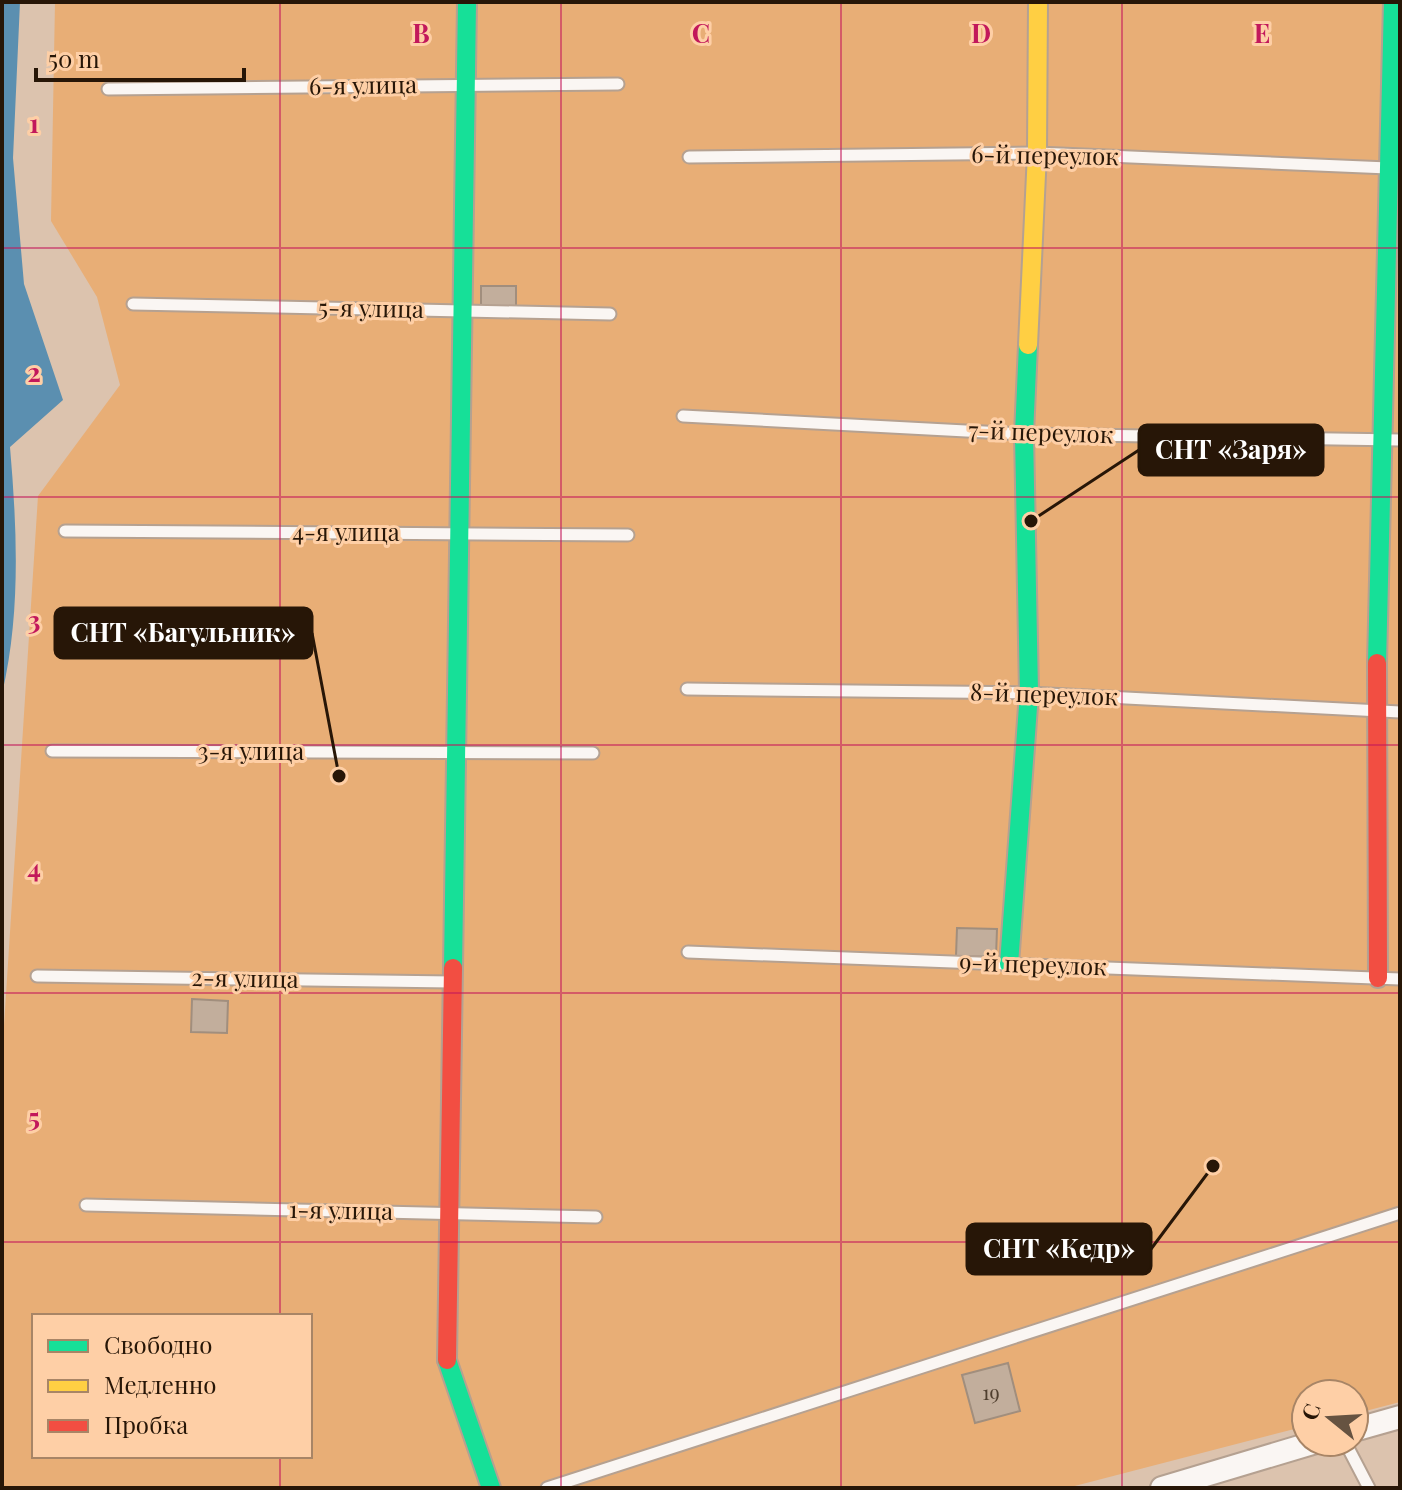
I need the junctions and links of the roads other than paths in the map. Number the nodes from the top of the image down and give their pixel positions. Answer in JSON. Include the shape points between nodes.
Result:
{"nodes":[{"id":1,"x":467,"y":2,"type":"edge"},
{"id":2,"x":1038,"y":2,"type":"edge"},
{"id":3,"x":1393,"y":2,"type":"edge"},
{"id":4,"x":618,"y":84,"type":"dead end"},
{"id":5,"x":466,"y":85,"type":"junction"},
{"id":6,"x":108,"y":89,"type":"dead end"},
{"id":7,"x":1037,"y":153,"type":"junction"},
{"id":8,"x":689,"y":157,"type":"dead end"},
{"id":9,"x":1395,"y":170,"type":"edge"},
{"id":10,"x":133,"y":304,"type":"dead end"},
{"id":11,"x":463,"y":311,"type":"junction"},
{"id":12,"x":610,"y":314,"type":"dead end"},
{"id":13,"x":683,"y":416,"type":"dead end"},
{"id":14,"x":1024,"y":434,"type":"junction"},
{"id":15,"x":1391,"y":440,"type":"edge"},
{"id":16,"x":65,"y":531,"type":"dead end"},
{"id":17,"x":459,"y":534,"type":"junction"},
{"id":18,"x":628,"y":535,"type":"dead end"},
{"id":19,"x":687,"y":689,"type":"dead end"},
{"id":20,"x":1029,"y":693,"type":"junction"},
{"id":21,"x":1378,"y":711,"type":"junction"},
{"id":22,"x":1400,"y":712,"type":"edge"},
{"id":23,"x":52,"y":751,"type":"dead end"},
{"id":24,"x":456,"y":753,"type":"junction"},
{"id":25,"x":593,"y":753,"type":"dead end"},
{"id":26,"x":688,"y":952,"type":"dead end"},
{"id":27,"x":1009,"y":964,"type":"junction"},
{"id":28,"x":37,"y":976,"type":"dead end"},
{"id":29,"x":1378,"y":978,"type":"junction"},
{"id":30,"x":1400,"y":979,"type":"edge"},
{"id":31,"x":453,"y":982,"type":"junction"},
{"id":32,"x":86,"y":1205,"type":"dead end"},
{"id":33,"x":449,"y":1213,"type":"junction"},
{"id":34,"x":1400,"y":1213,"type":"edge"},
{"id":35,"x":596,"y":1217,"type":"dead end"},
{"id":36,"x":1400,"y":1417,"type":"edge"},
{"id":37,"x":1370,"y":1425,"type":"edge"},
{"id":38,"x":1290,"y":1450,"type":"edge"},
{"id":39,"x":1353,"y":1458,"type":"edge"},
{"id":40,"x":491,"y":1488,"type":"edge"},
{"id":41,"x":547,"y":1488,"type":"edge"},
{"id":42,"x":1162,"y":1488,"type":"edge"},
{"id":43,"x":1369,"y":1488,"type":"edge"}],
"edges":[{"from":1,"to":5,"type":"street"},
{"from":2,"to":7,"type":"street"},
{"from":3,"to":9,"type":"street"},
{"from":4,"to":5,"type":"lane","name":"6-я улица"},
{"from":5,"to":6,"type":"lane","name":"6-я улица"},
{"from":5,"to":11,"type":"street"},
{"from":7,"to":8,"type":"lane","name":"6-й переулок"},
{"from":7,"to":9,"type":"lane","name":"6-й переулок"},
{"from":7,"to":14,"type":"street"},
{"from":9,"to":15,"type":"street"},
{"from":10,"to":11,"type":"lane","name":"5-я улица"},
{"from":11,"to":12,"type":"lane","name":"5-я улица"},
{"from":11,"to":17,"type":"street"},
{"from":13,"to":14,"type":"lane","name":"7-й переулок"},
{"from":14,"to":15,"type":"lane","name":"7-й переулок"},
{"from":14,"to":20,"type":"street"},
{"from":15,"to":21,"type":"street"},
{"from":16,"to":17,"type":"lane","name":"4-я улица"},
{"from":17,"to":18,"type":"lane","name":"4-я улица"},
{"from":17,"to":24,"type":"street"},
{"from":19,"to":20,"type":"lane","name":"8-й переулок"},
{"from":20,"to":21,"type":"lane","name":"8-й переулок"},
{"from":20,"to":27,"type":"street"},
{"from":21,"to":22,"type":"lane","name":"8-й переулок"},
{"from":21,"to":29,"type":"street"},
{"from":23,"to":24,"type":"lane","name":"3-я улица"},
{"from":24,"to":25,"type":"lane","name":"3-я улица"},
{"from":24,"to":31,"type":"street"},
{"from":26,"to":27,"type":"lane","name":"9-й переулок"},
{"from":27,"to":29,"type":"lane","name":"9-й переулок"},
{"from":28,"to":31,"type":"lane","name":"2-я улица"},
{"from":29,"to":30,"type":"lane","name":"9-й переулок"},
{"from":31,"to":33,"type":"street"},
{"from":32,"to":33,"type":"lane","name":"1-я улица"},
{"from":33,"to":35,"type":"lane","name":"1-я улица"},
{"from":33,"to":40,"type":"street","via":[[447,1364]]},
{"from":34,"to":41,"type":"lane"},
{"from":36,"to":37,"type":"street"},
{"from":38,"to":42,"type":"street"},
{"from":39,"to":43,"type":"lane"}]}
